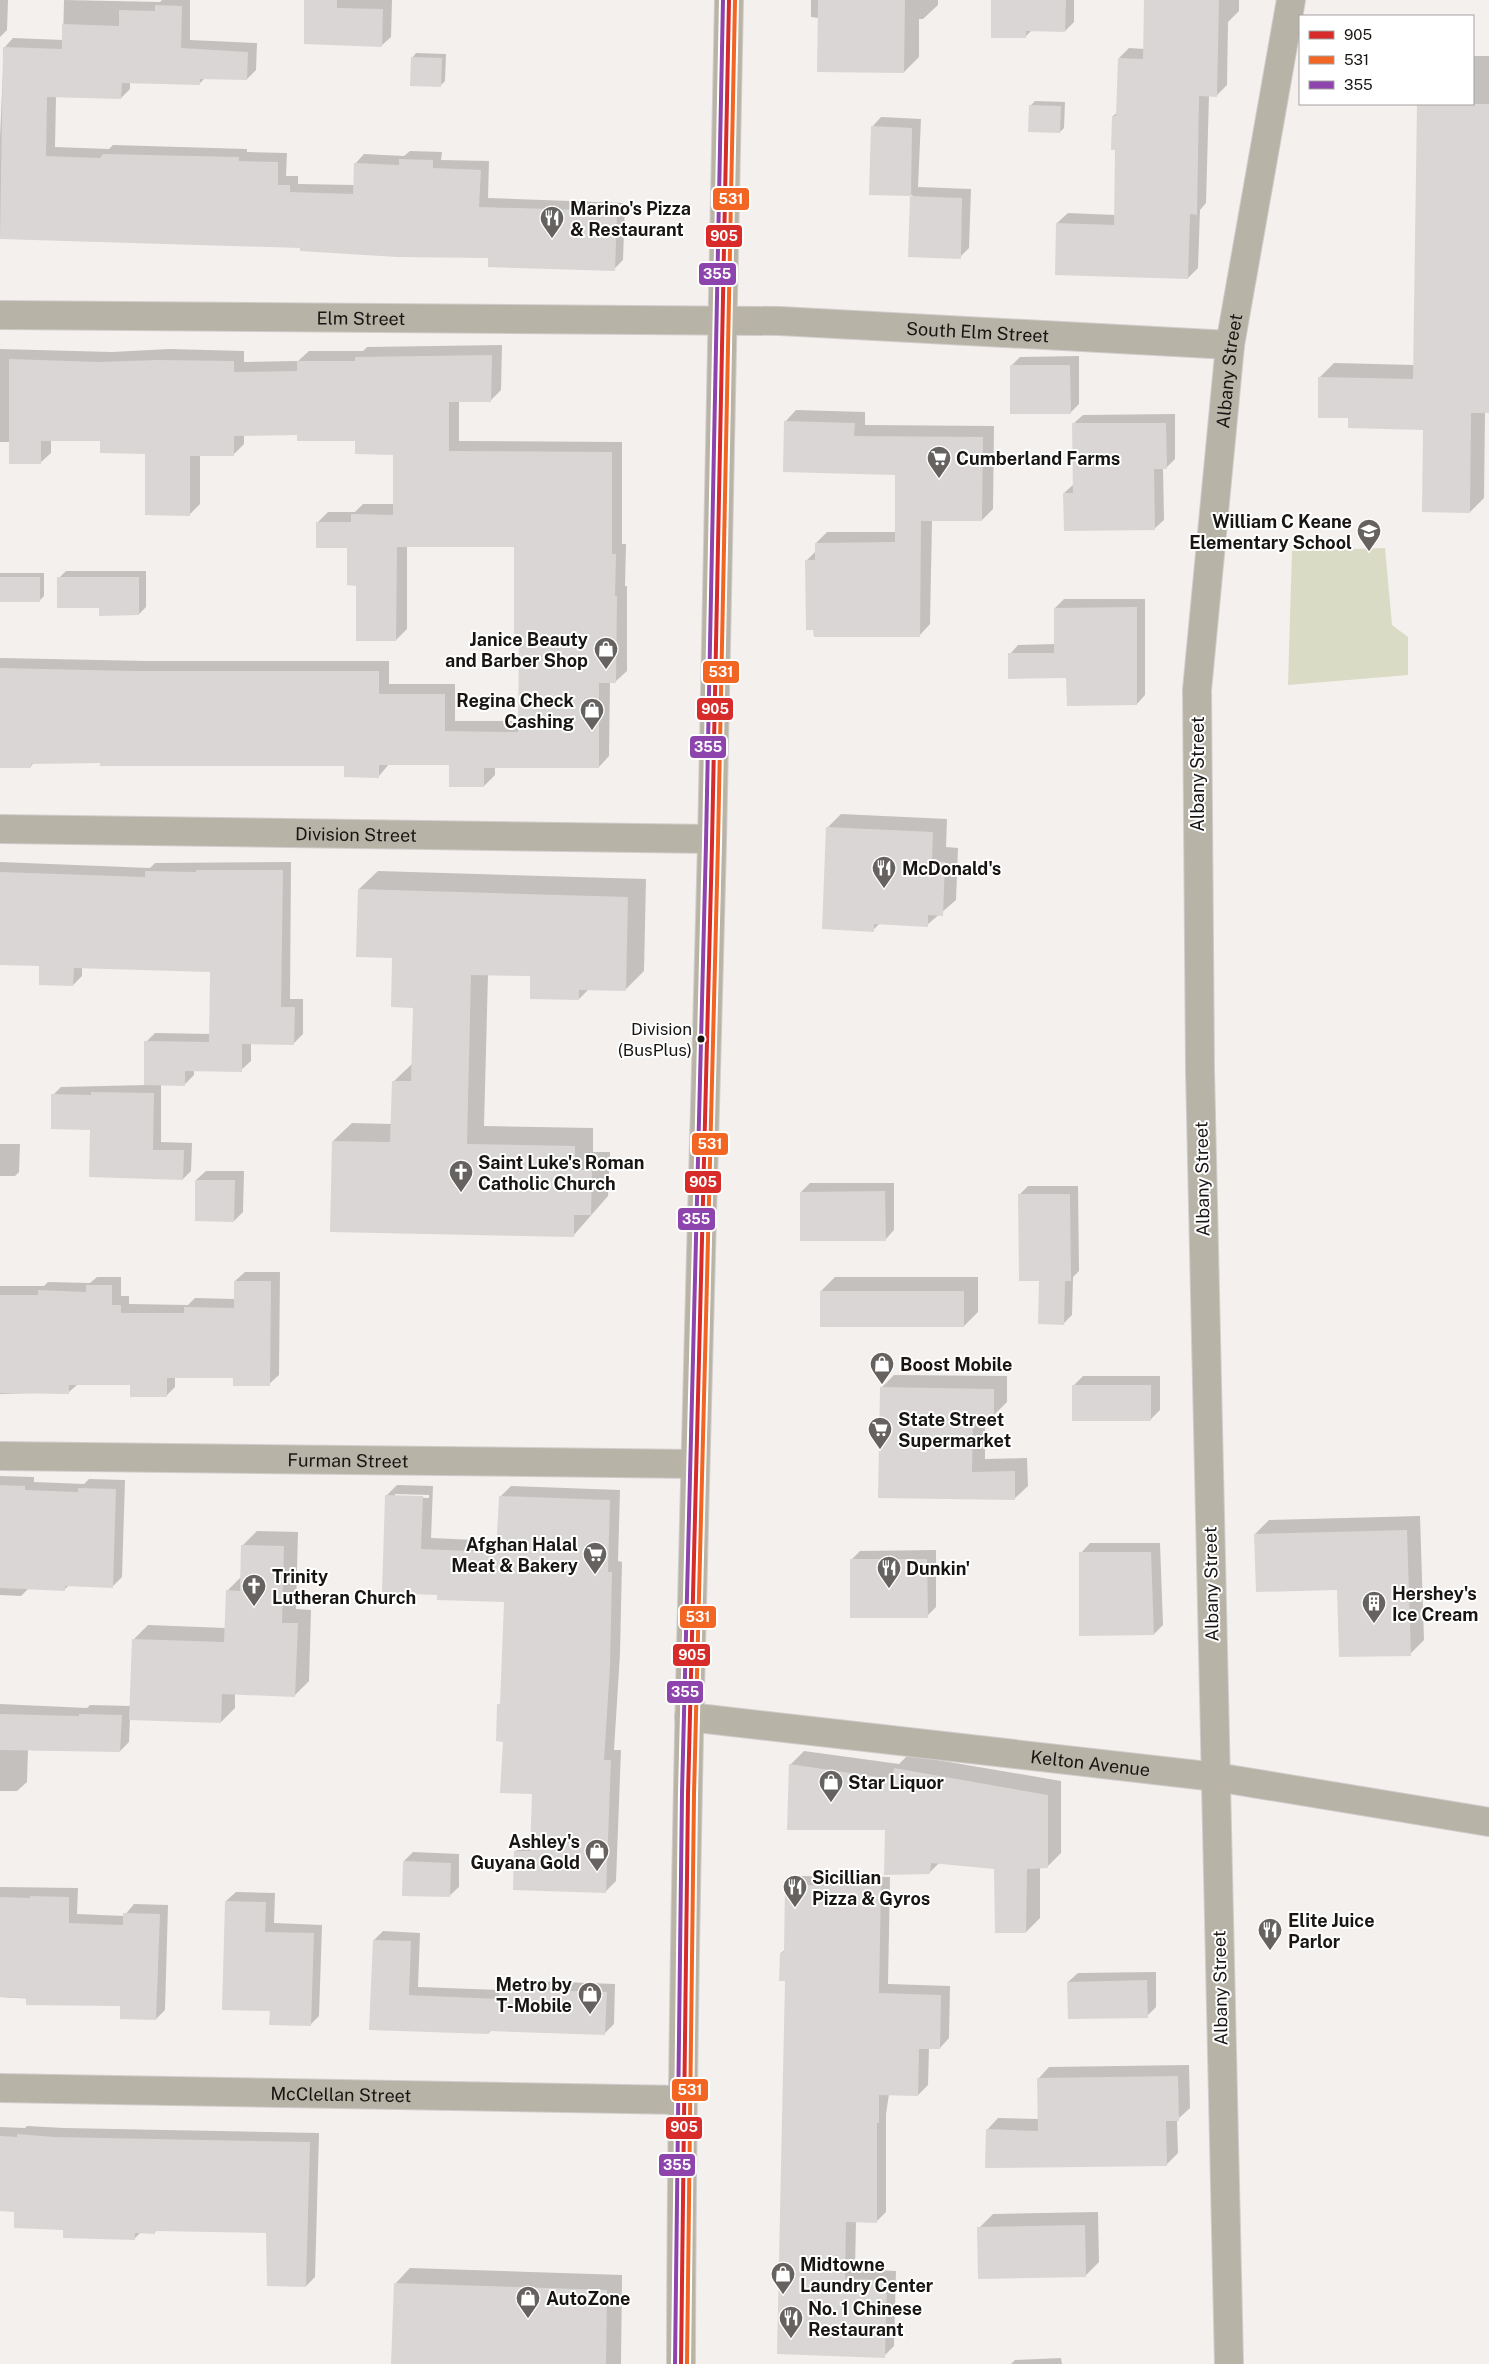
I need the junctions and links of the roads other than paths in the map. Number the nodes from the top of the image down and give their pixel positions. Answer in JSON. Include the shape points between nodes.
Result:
{"nodes":[{"id":1,"x":729,"y":0,"type":"edge"},
{"id":2,"x":1291,"y":0,"type":"edge"},
{"id":3,"x":0,"y":315,"type":"edge"},
{"id":4,"x":724,"y":322,"type":"junction"},
{"id":5,"x":1230,"y":345,"type":"junction"},
{"id":6,"x":0,"y":829,"type":"edge"},
{"id":7,"x":712,"y":839,"type":"junction"},
{"id":8,"x":0,"y":1456,"type":"edge"},
{"id":9,"x":695,"y":1464,"type":"junction"},
{"id":10,"x":689,"y":1717,"type":"junction"},
{"id":11,"x":1216,"y":1777,"type":"junction"},
{"id":12,"x":1489,"y":1822,"type":"edge"},
{"id":13,"x":0,"y":2088,"type":"edge"},
{"id":14,"x":682,"y":2100,"type":"junction"},
{"id":15,"x":681,"y":2364,"type":"edge"},
{"id":16,"x":1229,"y":2364,"type":"edge"}],
"edges":[{"from":1,"to":4,"type":"main road"},
{"from":2,"to":5,"type":"street","name":"Albany Street"},
{"from":3,"to":4,"type":"street","name":"Elm Street"},
{"from":4,"to":5,"type":"street","name":"South Elm Street","via":[[780,321]]},
{"from":4,"to":7,"type":"main road"},
{"from":5,"to":11,"type":"street","name":"Albany Street","via":[[1197,690],[1199,1040]]},
{"from":6,"to":7,"type":"street","name":"Division Street"},
{"from":7,"to":9,"type":"main road"},
{"from":8,"to":9,"type":"street","name":"Furman Street"},
{"from":9,"to":10,"type":"main road"},
{"from":10,"to":11,"type":"street","name":"Kelton Avenue"},
{"from":10,"to":14,"type":"main road"},
{"from":11,"to":12,"type":"street","name":"Kelton Avenue"},
{"from":11,"to":16,"type":"street","name":"Albany Street"},
{"from":13,"to":14,"type":"street","name":"McClellan Street"},
{"from":14,"to":15,"type":"main road"}]}
